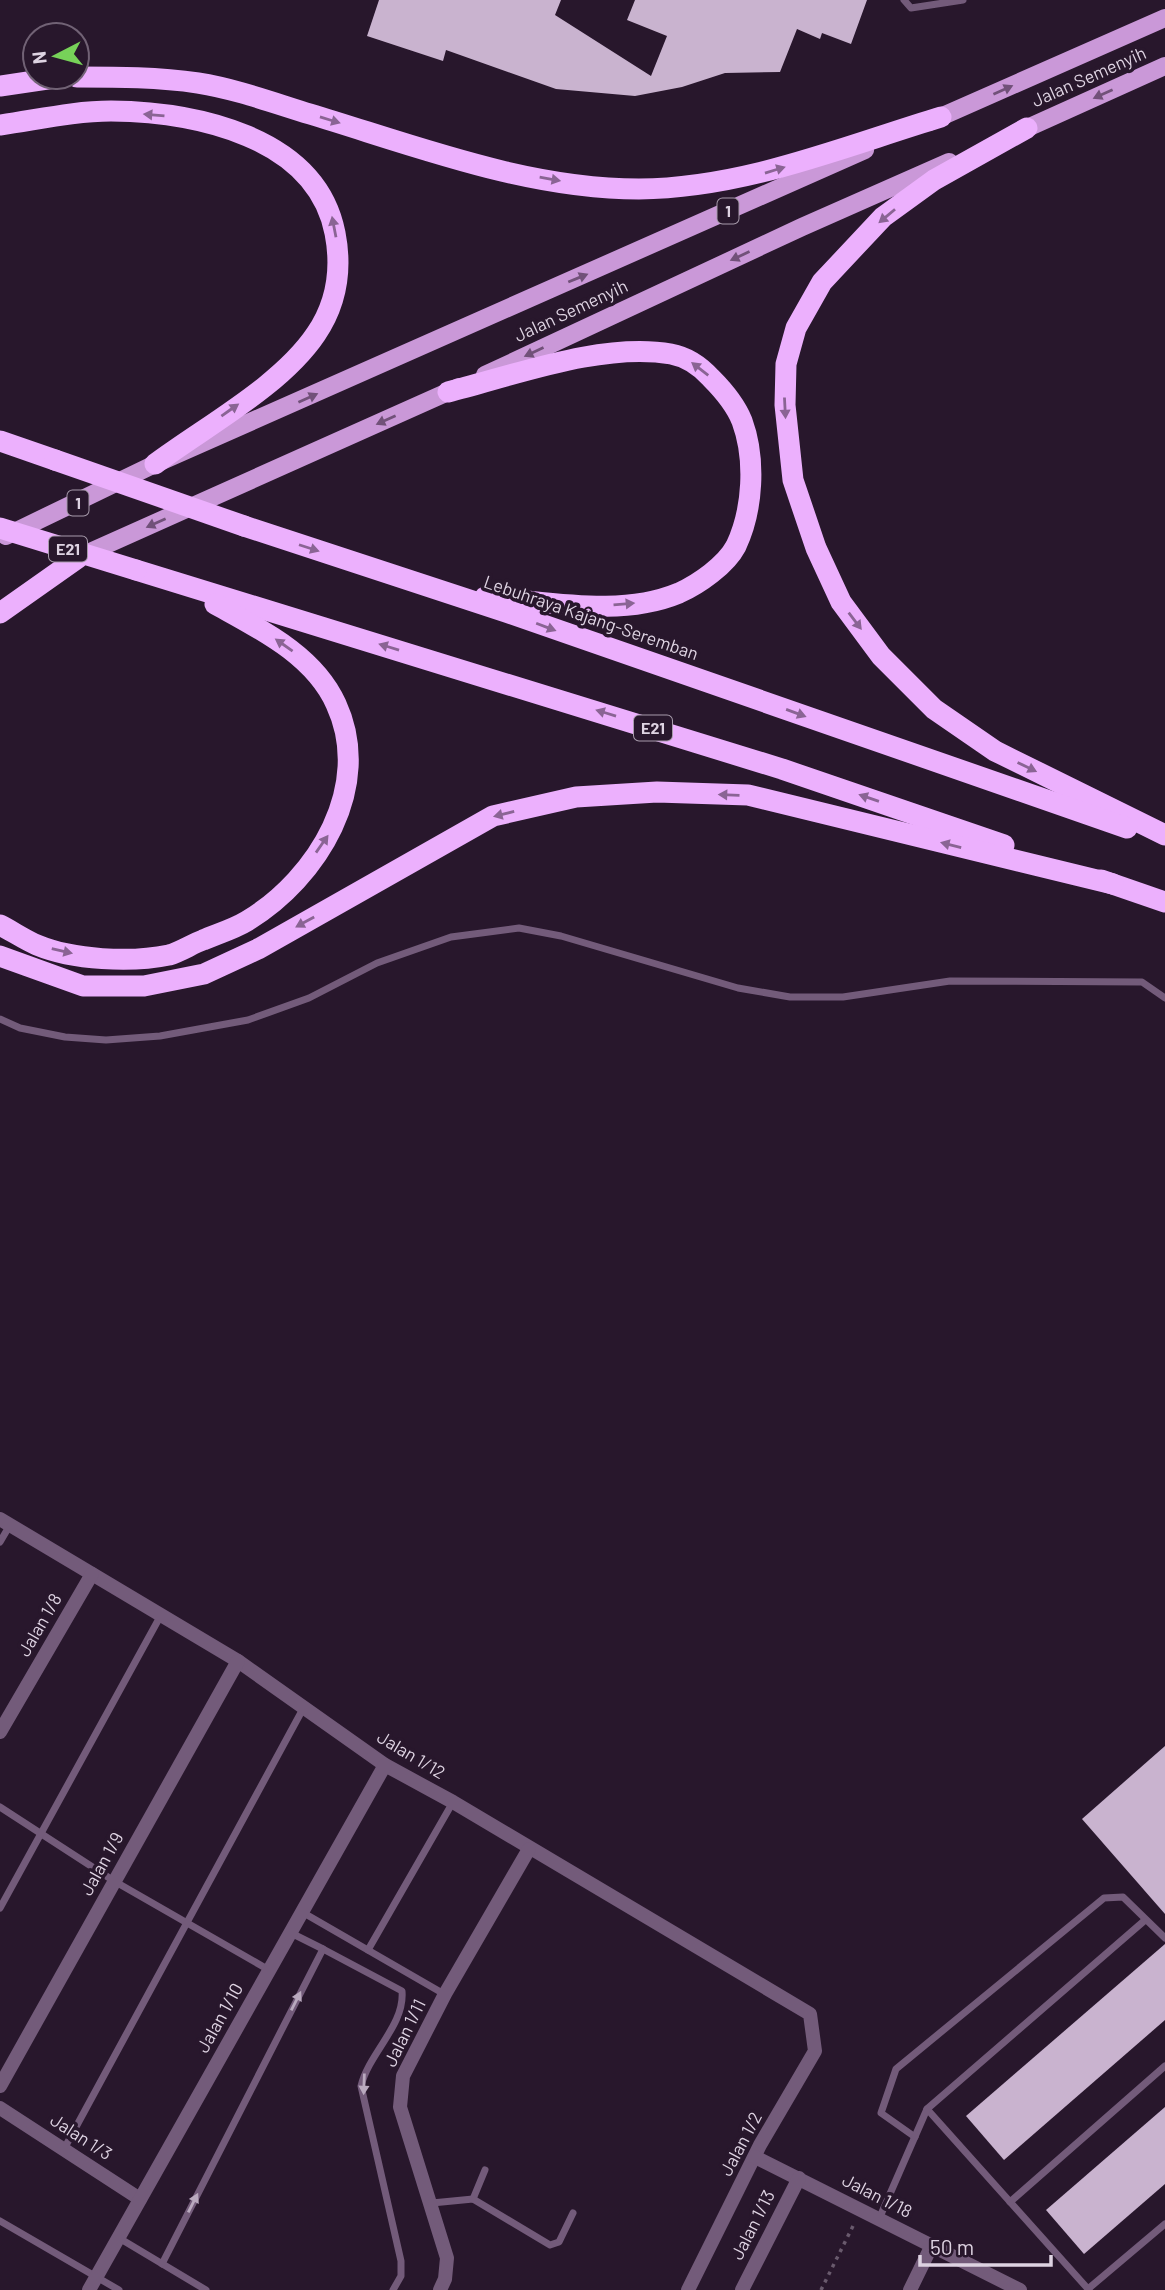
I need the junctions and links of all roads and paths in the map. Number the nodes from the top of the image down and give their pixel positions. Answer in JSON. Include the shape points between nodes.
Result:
{"nodes":[{"id":1,"x":904,"y":0,"type":"edge"},
{"id":2,"x":963,"y":0,"type":"edge"},
{"id":3,"x":1165,"y":18,"type":"edge"},
{"id":4,"x":1165,"y":66,"type":"edge"},
{"id":5,"x":91,"y":77,"type":"edge"},
{"id":6,"x":21,"y":83,"type":"edge"},
{"id":7,"x":0,"y":86,"type":"edge"},
{"id":8,"x":941,"y":117,"type":"junction"},
{"id":9,"x":0,"y":125,"type":"edge"},
{"id":10,"x":1027,"y":128,"type":"junction"},
{"id":11,"x":448,"y":392,"type":"junction"},
{"id":12,"x":0,"y":427,"type":"edge"},
{"id":13,"x":0,"y":441,"type":"edge"},
{"id":14,"x":25,"y":449,"type":"junction"},
{"id":15,"x":155,"y":464,"type":"junction"},
{"id":16,"x":0,"y":528,"type":"edge"},
{"id":17,"x":0,"y":539,"type":"edge"},
{"id":18,"x":78,"y":558,"type":"junction"},
{"id":19,"x":175,"y":582,"type":"junction"},
{"id":20,"x":458,"y":596,"type":"junction"},
{"id":21,"x":0,"y":602,"type":"edge"},
{"id":22,"x":0,"y":613,"type":"edge"},
{"id":23,"x":1165,"y":835,"type":"edge"},
{"id":24,"x":1165,"y":842,"type":"edge"},
{"id":25,"x":1112,"y":884,"type":"junction"},
{"id":26,"x":1165,"y":902,"type":"edge"},
{"id":27,"x":0,"y":925,"type":"edge"},
{"id":28,"x":0,"y":956,"type":"edge"},
{"id":29,"x":1165,"y":998,"type":"edge"},
{"id":30,"x":0,"y":1019,"type":"edge"},
{"id":31,"x":5,"y":1522,"type":"edge"},
{"id":32,"x":0,"y":1542,"type":"edge"},
{"id":33,"x":92,"y":1574,"type":"junction"},
{"id":34,"x":161,"y":1615,"type":"junction"},
{"id":35,"x":238,"y":1661,"type":"junction"},
{"id":36,"x":304,"y":1707,"type":"junction"},
{"id":37,"x":0,"y":1732,"type":"edge"},
{"id":38,"x":385,"y":1765,"type":"junction"},
{"id":39,"x":453,"y":1802,"type":"junction"},
{"id":40,"x":0,"y":1807,"type":"edge"},
{"id":41,"x":40,"y":1834,"type":"junction"},
{"id":42,"x":530,"y":1849,"type":"junction"},
{"id":43,"x":114,"y":1881,"type":"junction"},
{"id":44,"x":0,"y":1908,"type":"edge"},
{"id":45,"x":302,"y":1912,"type":"junction"},
{"id":46,"x":1144,"y":1921,"type":"junction"},
{"id":47,"x":188,"y":1924,"type":"junction"},
{"id":48,"x":290,"y":1933,"type":"junction"},
{"id":49,"x":1165,"y":1938,"type":"edge"},
{"id":50,"x":323,"y":1949,"type":"junction"},
{"id":51,"x":369,"y":1950,"type":"junction"},
{"id":52,"x":269,"y":1971,"type":"junction"},
{"id":53,"x":445,"y":1994,"type":"junction"},
{"id":54,"x":810,"y":2014,"type":"joint"},
{"id":55,"x":1165,"y":2066,"type":"edge"},
{"id":56,"x":0,"y":2086,"type":"edge"},
{"id":57,"x":0,"y":2108,"type":"edge"},
{"id":58,"x":926,"y":2109,"type":"junction"},
{"id":59,"x":915,"y":2137,"type":"junction"},
{"id":60,"x":64,"y":2149,"type":"junction"},
{"id":61,"x":755,"y":2157,"type":"junction"},
{"id":62,"x":485,"y":2170,"type":"dead end"},
{"id":63,"x":799,"y":2178,"type":"junction"},
{"id":64,"x":140,"y":2199,"type":"junction"},
{"id":65,"x":473,"y":2199,"type":"junction"},
{"id":66,"x":1010,"y":2202,"type":"junction"},
{"id":67,"x":432,"y":2203,"type":"junction"},
{"id":68,"x":862,"y":2210,"type":"junction"},
{"id":69,"x":573,"y":2213,"type":"dead end"},
{"id":70,"x":879,"y":2219,"type":"junction"},
{"id":71,"x":0,"y":2221,"type":"edge"},
{"id":72,"x":1165,"y":2224,"type":"edge"},
{"id":73,"x":118,"y":2238,"type":"junction"},
{"id":74,"x":932,"y":2245,"type":"junction"},
{"id":75,"x":162,"y":2264,"type":"junction"},
{"id":76,"x":92,"y":2284,"type":"edge"},
{"id":77,"x":119,"y":2290,"type":"edge"},
{"id":78,"x":206,"y":2290,"type":"edge"},
{"id":79,"x":393,"y":2290,"type":"edge"},
{"id":80,"x":440,"y":2290,"type":"edge"},
{"id":81,"x":688,"y":2290,"type":"edge"},
{"id":82,"x":742,"y":2290,"type":"edge"},
{"id":83,"x":821,"y":2290,"type":"edge"},
{"id":84,"x":909,"y":2290,"type":"edge"},
{"id":85,"x":1020,"y":2290,"type":"edge"},
{"id":86,"x":1089,"y":2290,"type":"edge"}],
"edges":[{"from":1,"to":2,"type":"lane","via":[[911,8]]},
{"from":8,"to":3,"type":"main road","name":"Jalan Semenyih","number":"1","one_way":true},
{"from":4,"to":10,"type":"main road","name":"Jalan Semenyih","one_way":true},
{"from":5,"to":8,"type":"highway","one_way":true,"via":[[200,83],[496,170],[638,189],[706,185],[770,172]]},
{"from":6,"to":7,"type":"highway"},
{"from":15,"to":8,"type":"main road","name":"Jalan Semenyih","number":"1","one_way":true},
{"from":15,"to":9,"type":"highway","one_way":true,"via":[[288,369],[316,334],[334,299],[340,257],[331,214],[306,175],[269,145],[204,120],[110,111]]},
{"from":10,"to":11,"type":"main road","name":"Jalan Semenyih","one_way":true},
{"from":10,"to":23,"type":"highway","one_way":true,"via":[[934,180],[883,217],[822,282],[796,328],[786,364],[793,480],[841,602],[881,656],[934,709],[995,751]]},
{"from":11,"to":18,"type":"main road","name":"Jalan Semenyih","one_way":true},
{"from":20,"to":11,"type":"highway","one_way":true,"via":[[593,606],[629,605],[679,593],[710,575],[735,548],[750,490],[750,461],[742,421],[723,390],[700,366],[674,354],[639,351],[584,358]]},
{"from":12,"to":14,"type":"highway"},
{"from":13,"to":14,"type":"highway","name":"Lebuhraya Kajang-Seremban"},
{"from":14,"to":20,"type":"highway","name":"Lebuhraya Kajang-Seremban","one_way":true,"bridge":true},
{"from":15,"to":17,"type":"main road","name":"Jalan Semenyih","number":"1"},
{"from":16,"to":19,"type":"highway","number":"E21","bridge":true},
{"from":18,"to":21,"type":"main road","name":"Jalan Semenyih"},
{"from":18,"to":22,"type":"highway"},
{"from":25,"to":19,"type":"highway","number":"E21","one_way":true,"via":[[782,769]]},
{"from":27,"to":19,"type":"highway","one_way":true,"via":[[38,946],[100,960],[169,954],[247,920],[299,878],[335,826],[349,775],[347,737],[336,703],[301,657],[260,628]]},
{"from":20,"to":24,"type":"highway","name":"Lebuhraya Kajang-Seremban","one_way":true},
{"from":25,"to":26,"type":"highway","number":"E21"},
{"from":25,"to":28,"type":"highway","one_way":true,"via":[[748,795],[576,797],[493,816],[258,949],[204,974],[144,986],[83,986]]},
{"from":29,"to":30,"type":"lane","via":[[1142,982],[950,981],[843,997],[790,997],[738,988],[562,936],[519,928],[451,937],[377,962],[309,998],[248,1020],[160,1036],[65,1037]]},
{"from":31,"to":32,"type":"lane"},
{"from":31,"to":33,"type":"street","name":"Jalan 1/12"},
{"from":33,"to":34,"type":"street","name":"Jalan 1/12"},
{"from":33,"to":37,"type":"street","name":"Jalan 1/8"},
{"from":34,"to":35,"type":"street","name":"Jalan 1/12"},
{"from":34,"to":41,"type":"lane"},
{"from":35,"to":36,"type":"street","name":"Jalan 1/12"},
{"from":35,"to":43,"type":"street","name":"Jalan 1/9"},
{"from":36,"to":38,"type":"street","name":"Jalan 1/12"},
{"from":36,"to":47,"type":"lane"},
{"from":38,"to":39,"type":"street","name":"Jalan 1/12"},
{"from":38,"to":45,"type":"street","name":"Jalan 1/10"},
{"from":39,"to":42,"type":"street","name":"Jalan 1/12"},
{"from":39,"to":51,"type":"lane"},
{"from":40,"to":41,"type":"lane"},
{"from":41,"to":43,"type":"lane"},
{"from":41,"to":44,"type":"lane"},
{"from":42,"to":53,"type":"street","name":"Jalan 1/11"},
{"from":42,"to":54,"type":"street","name":"Jalan 1/12"},
{"from":43,"to":47,"type":"lane"},
{"from":43,"to":56,"type":"street","name":"Jalan 1/9"},
{"from":45,"to":48,"type":"street","name":"Jalan 1/10"},
{"from":45,"to":51,"type":"lane"},
{"from":46,"to":49,"type":"lane"},
{"from":46,"to":58,"type":"lane"},
{"from":46,"to":59,"type":"lane","via":[[1123,1897],[1104,1898],[896,2069],[881,2113]]},
{"from":47,"to":52,"type":"lane"},
{"from":47,"to":60,"type":"lane"},
{"from":48,"to":50,"type":"lane"},
{"from":48,"to":52,"type":"street","name":"Jalan 1/10"},
{"from":75,"to":50,"type":"lane","one_way":true},
{"from":50,"to":79,"type":"lane","one_way":true,"via":[[402,1991],[404,2006],[365,2070],[361,2086],[401,2261],[401,2276]]},
{"from":51,"to":53,"type":"lane"},
{"from":52,"to":64,"type":"street","name":"Jalan 1/10"},
{"from":53,"to":67,"type":"street","name":"Jalan 1/11","via":[[403,2076],[400,2107]]},
{"from":54,"to":61,"type":"street","name":"Jalan 1/2","via":[[815,2051]]},
{"from":55,"to":66,"type":"lane"},
{"from":57,"to":60,"type":"street","name":"Jalan 1/3"},
{"from":58,"to":59,"type":"lane"},
{"from":58,"to":66,"type":"lane"},
{"from":59,"to":70,"type":"lane"},
{"from":60,"to":64,"type":"street","name":"Jalan 1/3"},
{"from":61,"to":63,"type":"street","name":"Jalan 1/18"},
{"from":61,"to":81,"type":"street","name":"Jalan 1/2"},
{"from":62,"to":65,"type":"lane"},
{"from":63,"to":68,"type":"street","name":"Jalan 1/18"},
{"from":63,"to":82,"type":"street","name":"Jalan 1/13"},
{"from":64,"to":73,"type":"street","name":"Jalan 1/10"},
{"from":65,"to":67,"type":"lane"},
{"from":65,"to":69,"type":"lane","via":[[550,2245],[559,2242]]},
{"from":66,"to":86,"type":"lane"},
{"from":67,"to":80,"type":"street","name":"Jalan 1/11","via":[[447,2258]]},
{"from":68,"to":70,"type":"street","name":"Jalan 1/18"},
{"from":68,"to":83,"type":"path"},
{"from":70,"to":74,"type":"street","name":"Jalan 1/18"},
{"from":71,"to":76,"type":"lane"},
{"from":72,"to":86,"type":"lane"},
{"from":73,"to":75,"type":"lane"},
{"from":73,"to":76,"type":"street","name":"Jalan 1/10"},
{"from":74,"to":84,"type":"street"},
{"from":74,"to":85,"type":"street","name":"Jalan 1/18"},
{"from":75,"to":78,"type":"lane"},
{"from":76,"to":77,"type":"lane"}]}
